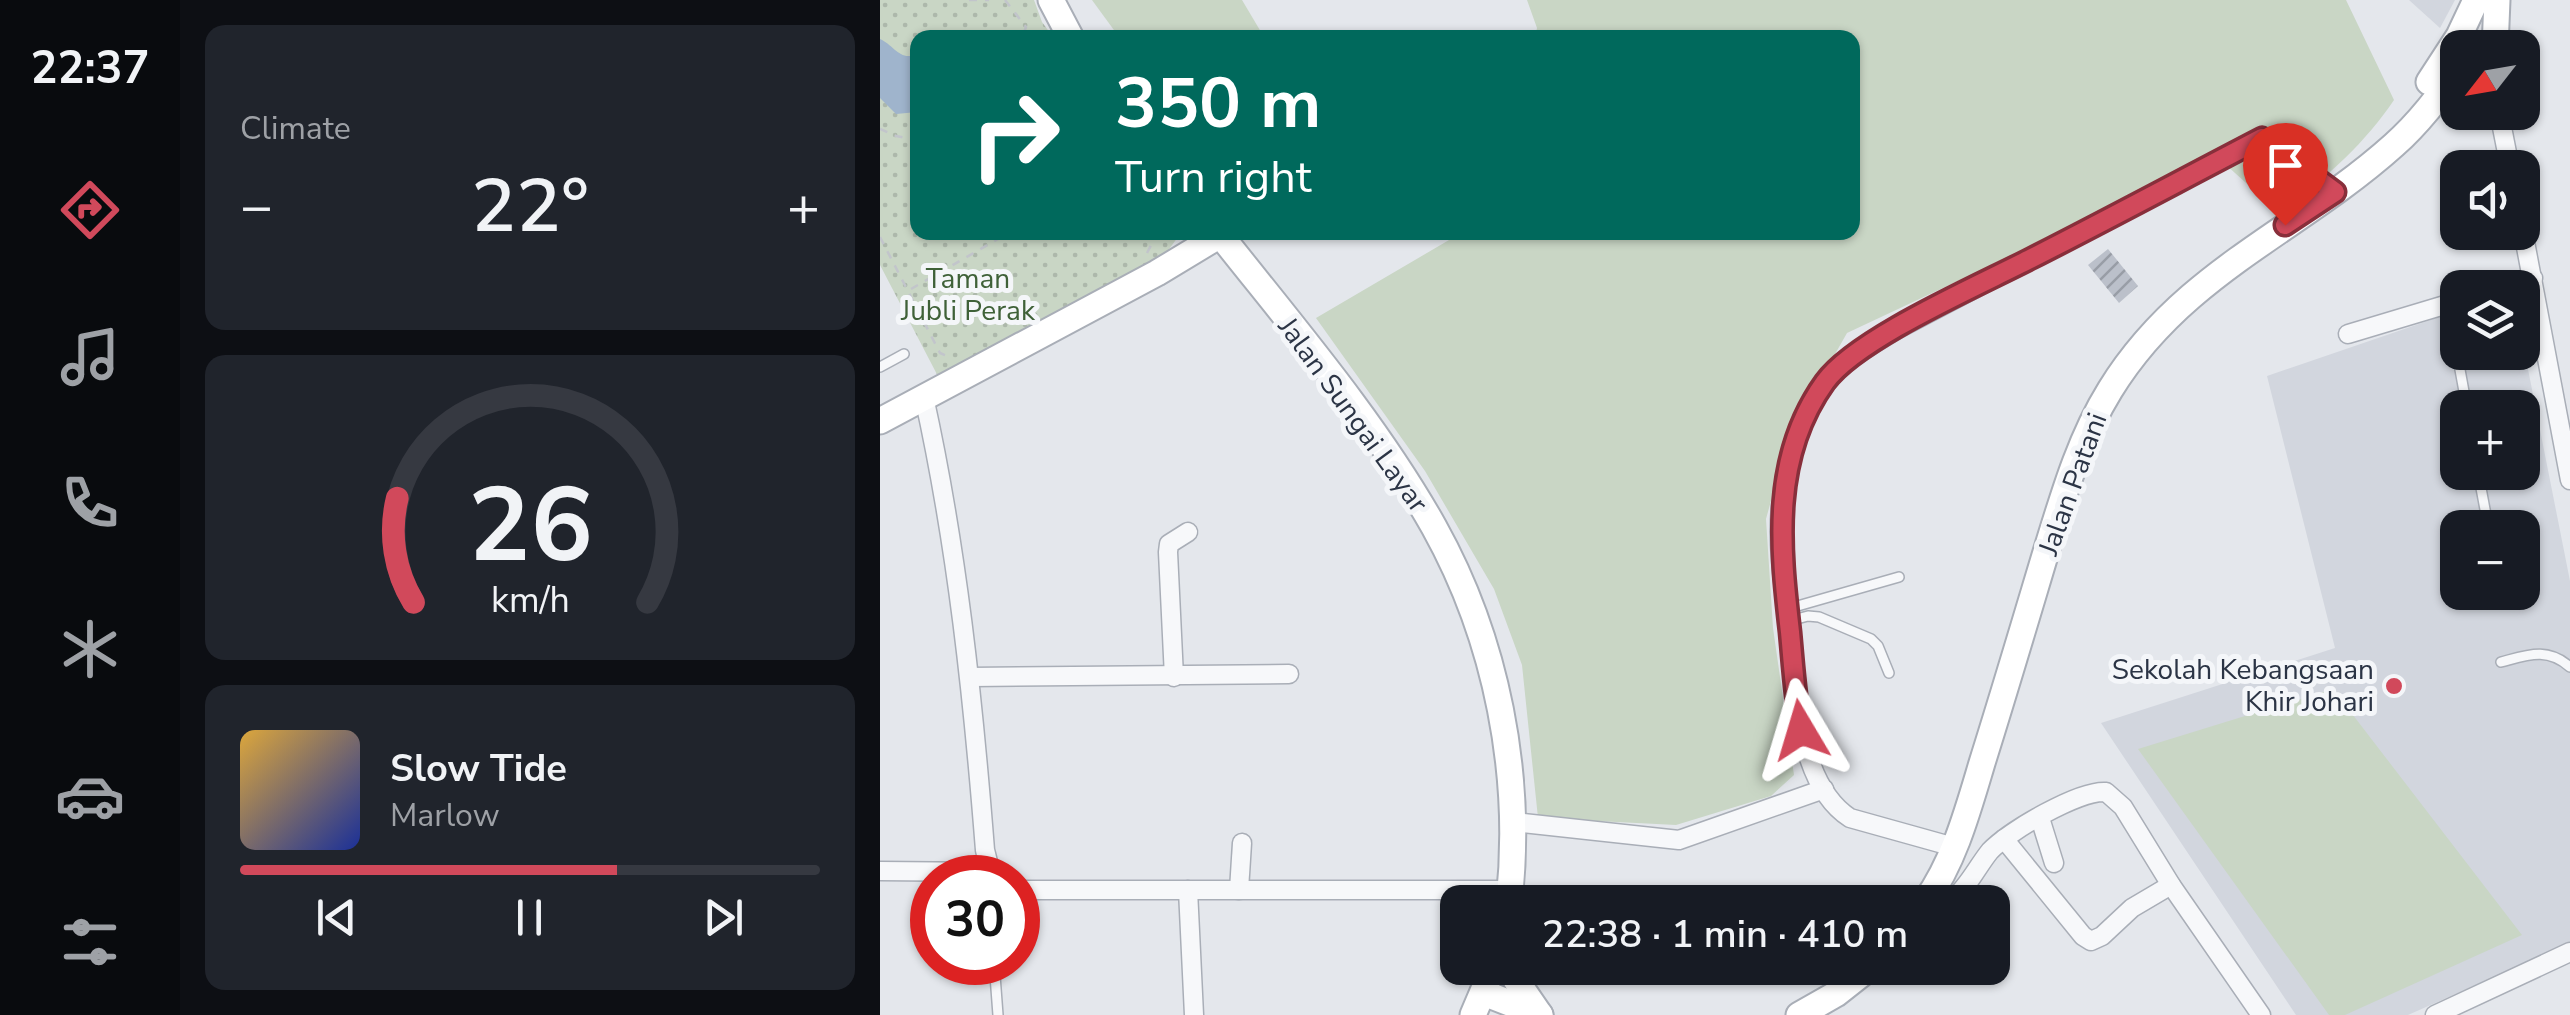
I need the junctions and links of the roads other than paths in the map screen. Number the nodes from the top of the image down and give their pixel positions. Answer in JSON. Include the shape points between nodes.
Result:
{"nodes":[{"id":1,"x":1050,"y":0,"type":"edge"},
{"id":2,"x":2486,"y":1,"type":"edge"},
{"id":3,"x":1067,"y":30,"type":"edge"},
{"id":4,"x":2470,"y":30,"type":"edge"},
{"id":5,"x":2476,"y":30,"type":"edge"},
{"id":6,"x":2491,"y":30,"type":"edge"},
{"id":7,"x":2440,"y":80,"type":"edge"},
{"id":8,"x":2335,"y":192,"type":"junction"},
{"id":9,"x":1209,"y":240,"type":"edge"},
{"id":10,"x":1224,"y":240,"type":"edge"},
{"id":11,"x":2440,"y":306,"type":"edge"},
{"id":12,"x":2540,"y":316,"type":"edge"},
{"id":13,"x":2348,"y":334,"type":"dead end"},
{"id":14,"x":904,"y":354,"type":"dead end"},
{"id":15,"x":880,"y":367,"type":"edge"},
{"id":16,"x":924,"y":397,"type":"junction"},
{"id":17,"x":880,"y":421,"type":"edge"},
{"id":18,"x":2570,"y":480,"type":"edge"},
{"id":19,"x":1188,"y":532,"type":"dead end"},
{"id":20,"x":1899,"y":577,"type":"dead end"},
{"id":21,"x":1788,"y":615,"type":"junction"},
{"id":22,"x":2501,"y":662,"type":"dead end"},
{"id":23,"x":2570,"y":667,"type":"edge"},
{"id":24,"x":1889,"y":673,"type":"dead end"},
{"id":25,"x":1289,"y":674,"type":"dead end"},
{"id":26,"x":971,"y":677,"type":"junction"},
{"id":27,"x":1174,"y":677,"type":"junction"},
{"id":28,"x":1824,"y":789,"type":"junction"},
{"id":29,"x":2040,"y":818,"type":"junction"},
{"id":30,"x":1514,"y":822,"type":"junction"},
{"id":31,"x":2004,"y":840,"type":"junction"},
{"id":32,"x":1242,"y":843,"type":"dead end"},
{"id":33,"x":1954,"y":847,"type":"junction"},
{"id":34,"x":989,"y":855,"type":"edge"},
{"id":35,"x":2054,"y":862,"type":"dead end"},
{"id":36,"x":880,"y":871,"type":"edge"},
{"id":37,"x":910,"y":872,"type":"edge"},
{"id":38,"x":1510,"y":885,"type":"edge"},
{"id":39,"x":1935,"y":885,"type":"edge"},
{"id":40,"x":1964,"y":885,"type":"edge"},
{"id":41,"x":2171,"y":885,"type":"junction"},
{"id":42,"x":1040,"y":890,"type":"edge"},
{"id":43,"x":1188,"y":890,"type":"junction"},
{"id":44,"x":1240,"y":890,"type":"junction"},
{"id":45,"x":1440,"y":894,"type":"edge"},
{"id":46,"x":2570,"y":952,"type":"edge"},
{"id":47,"x":996,"y":985,"type":"edge"},
{"id":48,"x":1519,"y":985,"type":"edge"},
{"id":49,"x":1847,"y":985,"type":"edge"},
{"id":50,"x":2468,"y":998,"type":"junction"},
{"id":51,"x":1481,"y":1008,"type":"edge"},
{"id":52,"x":998,"y":1015,"type":"edge"},
{"id":53,"x":1194,"y":1015,"type":"edge"},
{"id":54,"x":1540,"y":1015,"type":"edge"},
{"id":55,"x":1799,"y":1015,"type":"edge"},
{"id":56,"x":2262,"y":1015,"type":"edge"},
{"id":57,"x":2435,"y":1015,"type":"edge"},
{"id":58,"x":2478,"y":1015,"type":"edge"}],
"edges":[{"from":1,"to":3,"type":"main road"},
{"from":2,"to":4,"type":"main road","name":"Jalan Patani"},
{"from":2,"to":5,"type":"main road"},
{"from":2,"to":6,"type":"main road"},
{"from":7,"to":8,"type":"main road","name":"Jalan Patani"},
{"from":8,"to":21,"type":"street","via":[[2262,138],[1849,358],[1819,392],[1789,462],[1780,525]]},
{"from":8,"to":33,"type":"main road","name":"Jalan Patani","via":[[2172,310],[2107,394],[2069,481]]},
{"from":9,"to":16,"type":"main road"},
{"from":10,"to":30,"type":"main road","name":"Jalan Sungai Layar","via":[[1391,460],[1436,531],[1490,666]]},
{"from":11,"to":13,"type":"street"},
{"from":12,"to":18,"type":"street"},
{"from":14,"to":15,"type":"lane"},
{"from":16,"to":17,"type":"main road"},
{"from":16,"to":26,"type":"street"},
{"from":19,"to":27,"type":"street","via":[[1168,552]]},
{"from":20,"to":21,"type":"lane"},
{"from":21,"to":24,"type":"lane","via":[[1819,617],[1871,638]]},
{"from":21,"to":28,"type":"street","via":[[1801,730]]},
{"from":22,"to":23,"type":"lane","via":[[2553,654]]},
{"from":25,"to":27,"type":"street"},
{"from":26,"to":27,"type":"street"},
{"from":26,"to":34,"type":"street"},
{"from":28,"to":30,"type":"street","via":[[1679,840]]},
{"from":28,"to":33,"type":"street","via":[[1850,818]]},
{"from":29,"to":31,"type":"street"},
{"from":29,"to":35,"type":"street"},
{"from":29,"to":41,"type":"street","via":[[2086,793],[2115,796]]},
{"from":30,"to":38,"type":"main road","name":"Jalan Sungai Layar"},
{"from":31,"to":40,"type":"street"},
{"from":31,"to":41,"type":"street","via":[[2090,940]]},
{"from":32,"to":44,"type":"street"},
{"from":33,"to":39,"type":"main road","name":"Jalan Patani"},
{"from":36,"to":37,"type":"street"},
{"from":41,"to":56,"type":"street"},
{"from":42,"to":43,"type":"street"},
{"from":43,"to":44,"type":"street"},
{"from":43,"to":53,"type":"street"},
{"from":44,"to":45,"type":"street"},
{"from":46,"to":50,"type":"street"},
{"from":47,"to":52,"type":"lane"},
{"from":48,"to":54,"type":"main road"},
{"from":49,"to":55,"type":"main road"},
{"from":50,"to":57,"type":"street"},
{"from":50,"to":58,"type":"street"},
{"from":51,"to":54,"type":"main road"}]}
